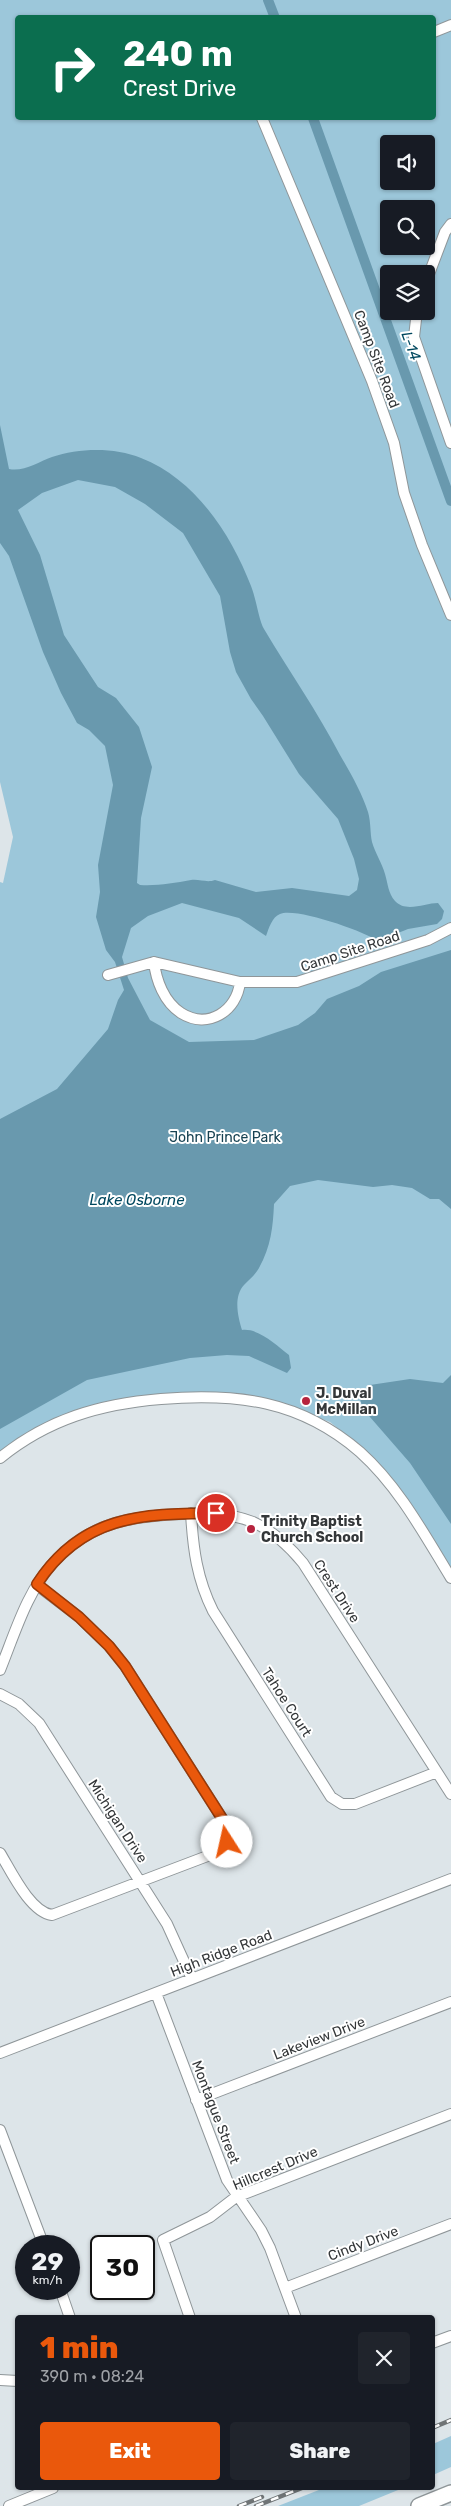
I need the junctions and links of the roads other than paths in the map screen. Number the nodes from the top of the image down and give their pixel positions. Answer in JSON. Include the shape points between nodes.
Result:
{"nodes":[{"id":1,"x":451,"y":25,"type":"edge"},
{"id":2,"x":436,"y":31,"type":"edge"},
{"id":3,"x":263,"y":120,"type":"edge"},
{"id":4,"x":451,"y":224,"type":"edge"},
{"id":5,"x":432,"y":265,"type":"edge"},
{"id":6,"x":416,"y":320,"type":"edge"},
{"id":7,"x":451,"y":443,"type":"edge"},
{"id":8,"x":451,"y":615,"type":"edge"},
{"id":9,"x":451,"y":928,"type":"edge"},
{"id":10,"x":451,"y":934,"type":"edge"},
{"id":11,"x":428,"y":940,"type":"junction"},
{"id":12,"x":154,"y":962,"type":"junction"},
{"id":13,"x":108,"y":975,"type":"dead end"},
{"id":14,"x":240,"y":982,"type":"junction"},
{"id":15,"x":0,"y":1458,"type":"edge"},
{"id":16,"x":191,"y":1514,"type":"junction"},
{"id":17,"x":451,"y":1578,"type":"edge"},
{"id":18,"x":37,"y":1584,"type":"junction"},
{"id":19,"x":0,"y":1670,"type":"edge"},
{"id":20,"x":0,"y":1694,"type":"edge"},
{"id":21,"x":437,"y":1772,"type":"junction"},
{"id":22,"x":451,"y":1794,"type":"edge"},
{"id":23,"x":0,"y":1853,"type":"edge"},
{"id":24,"x":451,"y":1879,"type":"edge"},
{"id":25,"x":141,"y":1882,"type":"junction"},
{"id":26,"x":192,"y":1979,"type":"junction"},
{"id":27,"x":156,"y":1993,"type":"junction"},
{"id":28,"x":451,"y":2002,"type":"edge"},
{"id":29,"x":0,"y":2053,"type":"edge"},
{"id":30,"x":196,"y":2100,"type":"junction"},
{"id":31,"x":451,"y":2114,"type":"edge"},
{"id":32,"x":0,"y":2130,"type":"edge"},
{"id":33,"x":236,"y":2197,"type":"junction"},
{"id":34,"x":451,"y":2224,"type":"edge"},
{"id":35,"x":40,"y":2235,"type":"edge"},
{"id":36,"x":285,"y":2288,"type":"junction"},
{"id":37,"x":64,"y":2300,"type":"edge"},
{"id":38,"x":69,"y":2315,"type":"edge"},
{"id":39,"x":189,"y":2315,"type":"edge"},
{"id":40,"x":295,"y":2315,"type":"edge"},
{"id":41,"x":451,"y":2336,"type":"edge"},
{"id":42,"x":435,"y":2342,"type":"edge"},
{"id":43,"x":0,"y":2380,"type":"edge"},
{"id":44,"x":15,"y":2381,"type":"edge"},
{"id":45,"x":48,"y":2490,"type":"edge"},
{"id":46,"x":451,"y":2493,"type":"edge"},
{"id":47,"x":9,"y":2506,"type":"edge"},
{"id":48,"x":419,"y":2506,"type":"edge"}],
"edges":[{"from":1,"to":2,"type":"street"},
{"from":3,"to":8,"type":"street","name":"Camp Site Road","via":[[372,381],[394,443],[407,502]]},
{"from":4,"to":5,"type":"street"},
{"from":6,"to":7,"type":"street","via":[[414,337]]},
{"from":9,"to":11,"type":"street","name":"Camp Site Road"},
{"from":10,"to":11,"type":"street"},
{"from":11,"to":14,"type":"street","name":"Camp Site Road","via":[[297,982]]},
{"from":12,"to":13,"type":"street","name":"Camp Site Road"},
{"from":12,"to":14,"type":"street","name":"Camp Site Road"},
{"from":12,"to":14,"type":"street","via":[[161,988],[170,1003],[181,1013],[194,1018],[215,1018],[226,1011],[235,1001]]},
{"from":15,"to":17,"type":"street","via":[[23,1439],[47,1426],[113,1405],[205,1396],[247,1399],[272,1405],[318,1424],[353,1447],[378,1469]]},
{"from":16,"to":18,"type":"street","name":"Crest Drive","via":[[131,1518],[94,1531],[62,1553]]},
{"from":16,"to":21,"type":"street","name":"Crest Drive","via":[[232,1516],[254,1523],[293,1550]]},
{"from":16,"to":21,"type":"street","name":"Tahoe Court","via":[[196,1564],[211,1608],[331,1797],[342,1804],[355,1804]]},
{"from":18,"to":19,"type":"street","name":"Crest Drive"},
{"from":18,"to":25,"type":"street","via":[[79,1617],[125,1666],[228,1829],[227,1842],[218,1852]]},
{"from":20,"to":25,"type":"street","name":"Michigan Drive","via":[[19,1704],[39,1723]]},
{"from":21,"to":22,"type":"street","name":"Crest Drive"},
{"from":23,"to":25,"type":"street","via":[[35,1907],[45,1914],[58,1914]]},
{"from":24,"to":26,"type":"street","name":"High Ridge Road"},
{"from":25,"to":26,"type":"street","name":"Michigan Drive","via":[[168,1924]]},
{"from":26,"to":27,"type":"street","name":"High Ridge Road"},
{"from":27,"to":29,"type":"street","name":"High Ridge Road"},
{"from":27,"to":30,"type":"street","name":"Montague Street"},
{"from":28,"to":30,"type":"street","name":"Lakeview Drive"},
{"from":30,"to":33,"type":"street","name":"Montague Street"},
{"from":31,"to":33,"type":"street","name":"Hillcrest Drive"},
{"from":32,"to":35,"type":"street"},
{"from":33,"to":36,"type":"street","name":"Montague Street","via":[[261,2230]]},
{"from":33,"to":39,"type":"street","name":"Hillcrest Drive","via":[[210,2217],[164,2240]]},
{"from":34,"to":36,"type":"street","name":"Cindy Drive"},
{"from":36,"to":40,"type":"street","name":"Montague Street"},
{"from":37,"to":38,"type":"street"},
{"from":41,"to":42,"type":"street"},
{"from":43,"to":44,"type":"street"},
{"from":45,"to":47,"type":"street"},
{"from":46,"to":48,"type":"highway"}]}
